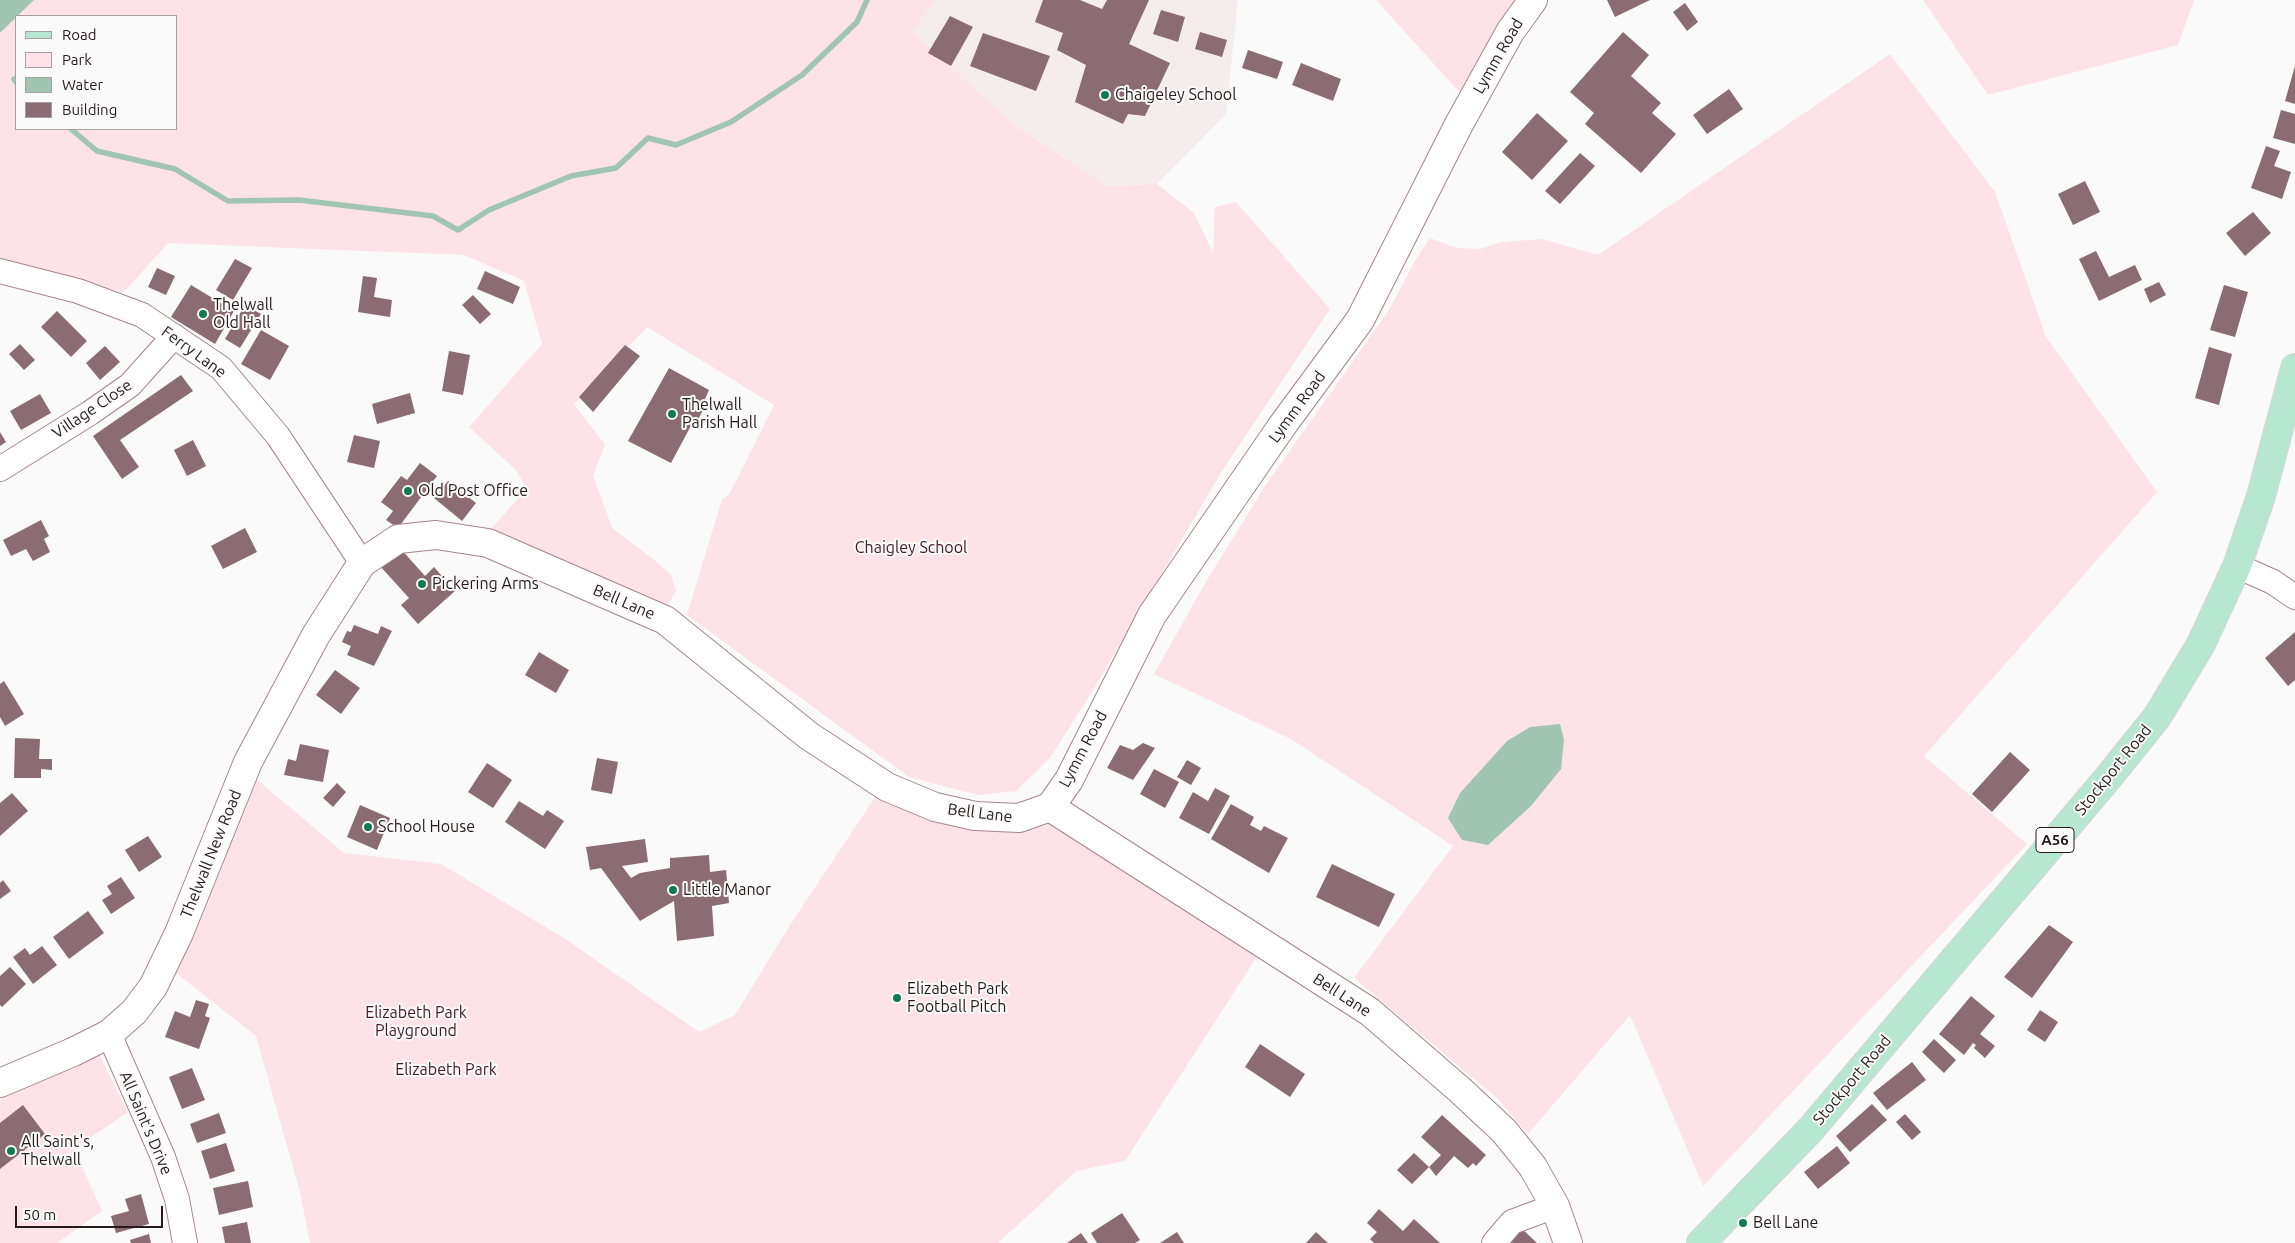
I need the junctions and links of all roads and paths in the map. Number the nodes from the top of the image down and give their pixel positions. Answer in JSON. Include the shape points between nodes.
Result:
{"nodes":[{"id":1,"x":1533,"y":0,"type":"edge"},
{"id":2,"x":0,"y":271,"type":"edge"},
{"id":3,"x":174,"y":336,"type":"junction"},
{"id":4,"x":2295,"y":368,"type":"edge"},
{"id":5,"x":0,"y":470,"type":"edge"},
{"id":6,"x":362,"y":563,"type":"junction"},
{"id":7,"x":2237,"y":566,"type":"junction"},
{"id":8,"x":2295,"y":597,"type":"edge"},
{"id":9,"x":1050,"y":807,"type":"junction"},
{"id":10,"x":109,"y":1034,"type":"junction"},
{"id":11,"x":0,"y":1083,"type":"edge"},
{"id":12,"x":1555,"y":1206,"type":"junction"},
{"id":13,"x":185,"y":1243,"type":"edge"},
{"id":14,"x":1494,"y":1243,"type":"edge"},
{"id":15,"x":1568,"y":1243,"type":"edge"},
{"id":16,"x":1701,"y":1243,"type":"edge"}],
"edges":[{"from":1,"to":9,"type":"main road","name":"Lymm Road","via":[[1510,32],[1458,126],[1360,320],[1282,426],[1152,615],[1069,780]]},
{"from":2,"to":3,"type":"street","name":"Ferry Lane","via":[[78,291],[142,315]]},
{"from":3,"to":5,"type":"street","name":"Village Close","via":[[130,385]]},
{"from":3,"to":6,"type":"street","name":"Ferry Lane","via":[[221,368],[255,407],[278,436]]},
{"from":4,"to":7,"type":"main road","name":"Stockport Road","number":"A56"},
{"from":6,"to":9,"type":"main road","name":"Bell Lane","via":[[398,539],[436,535],[488,543],[665,620],[809,736],[887,787],[935,807],[975,816],[1019,818]]},
{"from":6,"to":10,"type":"main road","name":"Thelwall New Road","via":[[316,634],[248,762],[179,932],[153,987],[134,1012]]},
{"from":7,"to":8,"type":"street","via":[[2273,582]]},
{"from":7,"to":16,"type":"main road","name":"Stockport Road","number":"A56","via":[[2201,644],[2157,717],[1811,1129]]},
{"from":9,"to":12,"type":"main road","name":"Bell Lane","via":[[1370,1012],[1504,1131],[1533,1167]]},
{"from":10,"to":11,"type":"main road","name":"Thelwall New Road"},
{"from":10,"to":13,"type":"street","name":"All Saint's Drive","via":[[163,1157],[177,1199]]},
{"from":12,"to":14,"type":"street","via":[[1512,1222]]},
{"from":12,"to":15,"type":"main road","name":"Bell Lane"}]}
